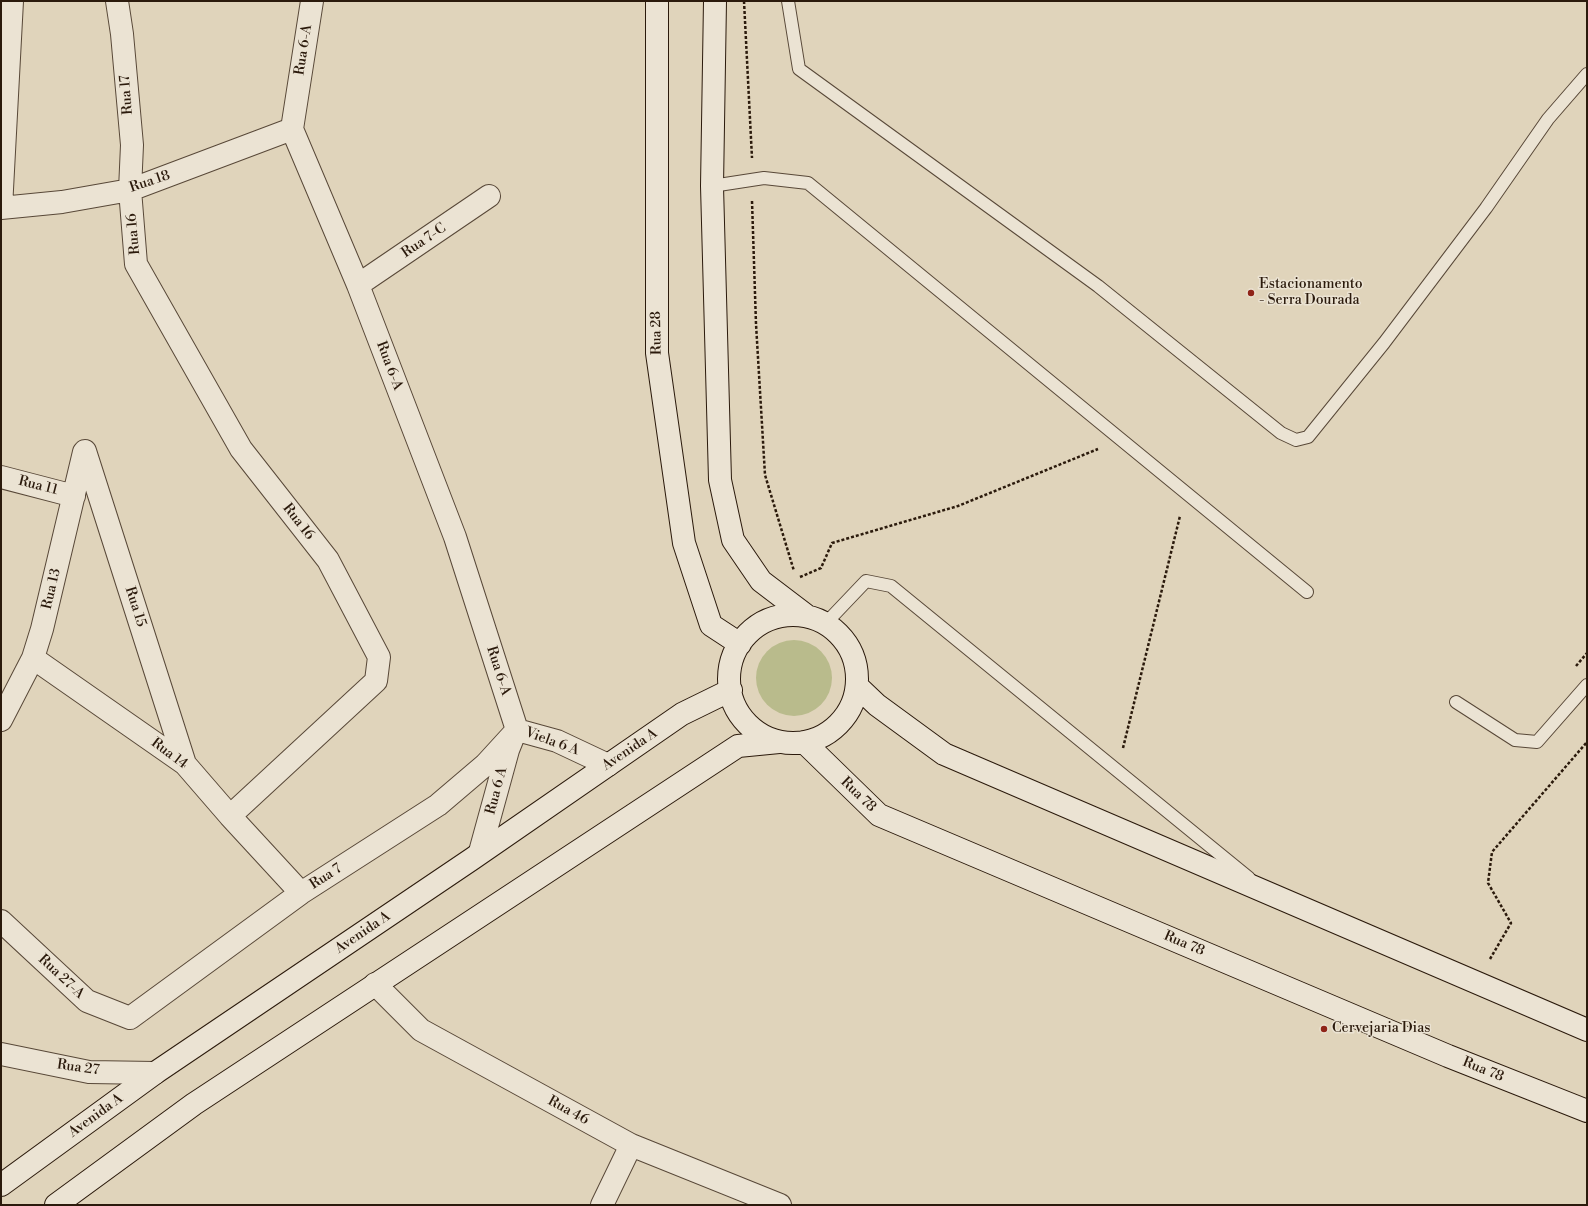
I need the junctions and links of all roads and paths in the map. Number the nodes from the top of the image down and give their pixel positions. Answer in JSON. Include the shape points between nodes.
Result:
{"nodes":[{"id":1,"x":12,"y":1,"type":"edge"},
{"id":2,"x":118,"y":1,"type":"edge"},
{"id":3,"x":312,"y":1,"type":"edge"},
{"id":4,"x":657,"y":1,"type":"edge"},
{"id":5,"x":715,"y":1,"type":"edge"},
{"id":6,"x":744,"y":1,"type":"edge"},
{"id":7,"x":788,"y":1,"type":"edge"},
{"id":8,"x":1587,"y":74,"type":"edge"},
{"id":9,"x":292,"y":129,"type":"junction"},
{"id":10,"x":753,"y":180,"type":"junction"},
{"id":11,"x":712,"y":186,"type":"junction"},
{"id":12,"x":130,"y":190,"type":"junction"},
{"id":13,"x":489,"y":196,"type":"dead end"},
{"id":14,"x":1,"y":208,"type":"edge"},
{"id":15,"x":358,"y":285,"type":"junction"},
{"id":16,"x":1121,"y":439,"type":"junction"},
{"id":17,"x":85,"y":451,"type":"joint"},
{"id":18,"x":1,"y":477,"type":"edge"},
{"id":19,"x":1185,"y":492,"type":"junction"},
{"id":20,"x":74,"y":496,"type":"junction"},
{"id":21,"x":794,"y":572,"type":"dead end"},
{"id":22,"x":796,"y":579,"type":"dead end"},
{"id":23,"x":1308,"y":592,"type":"dead end"},
{"id":24,"x":816,"y":619,"type":"junction"},
{"id":25,"x":740,"y":644,"type":"junction"},
{"id":26,"x":33,"y":658,"type":"junction"},
{"id":27,"x":1587,"y":685,"type":"edge"},
{"id":28,"x":857,"y":686,"type":"junction"},
{"id":29,"x":730,"y":690,"type":"junction"},
{"id":30,"x":1456,"y":702,"type":"dead end"},
{"id":31,"x":1,"y":720,"type":"edge"},
{"id":32,"x":517,"y":730,"type":"junction"},
{"id":33,"x":779,"y":742,"type":"junction"},
{"id":34,"x":804,"y":742,"type":"junction"},
{"id":35,"x":1587,"y":742,"type":"edge"},
{"id":36,"x":185,"y":764,"type":"junction"},
{"id":37,"x":608,"y":765,"type":"junction"},
{"id":38,"x":1118,"y":770,"type":"junction"},
{"id":39,"x":230,"y":816,"type":"junction"},
{"id":40,"x":480,"y":852,"type":"junction"},
{"id":41,"x":1267,"y":892,"type":"junction"},
{"id":42,"x":301,"y":893,"type":"junction"},
{"id":43,"x":1,"y":921,"type":"edge"},
{"id":44,"x":1476,"y":982,"type":"junction"},
{"id":45,"x":375,"y":984,"type":"junction"},
{"id":46,"x":130,"y":1018,"type":"joint"},
{"id":47,"x":1587,"y":1030,"type":"edge"},
{"id":48,"x":1,"y":1054,"type":"edge"},
{"id":49,"x":155,"y":1073,"type":"junction"},
{"id":50,"x":1587,"y":1111,"type":"edge"},
{"id":51,"x":631,"y":1145,"type":"junction"},
{"id":52,"x":1,"y":1185,"type":"edge"},
{"id":53,"x":56,"y":1205,"type":"edge"},
{"id":54,"x":602,"y":1205,"type":"edge"},
{"id":55,"x":780,"y":1205,"type":"edge"}],
"edges":[{"from":1,"to":14,"type":"main road"},
{"from":2,"to":12,"type":"main road","name":"Rua 17","via":[[132,145]]},
{"from":3,"to":9,"type":"main road","name":"Rua 6-A"},
{"from":4,"to":25,"type":"main road","name":"Rua 28","via":[[656,352],[684,543],[711,625]]},
{"from":5,"to":11,"type":"main road"},
{"from":6,"to":10,"type":"path"},
{"from":7,"to":8,"type":"lane","via":[[798,69],[1098,286],[1281,433],[1296,440],[1308,437],[1384,343],[1486,208],[1548,119]]},
{"from":9,"to":12,"type":"main road","name":"Rua 18"},
{"from":9,"to":15,"type":"main road","name":"Rua 6-A"},
{"from":10,"to":11,"type":"lane"},
{"from":10,"to":16,"type":"lane","via":[[764,178],[808,183]]},
{"from":10,"to":21,"type":"path","via":[[756,324],[766,475]]},
{"from":11,"to":24,"type":"main road","via":[[720,480],[733,540],[761,581]]},
{"from":12,"to":14,"type":"main road","name":"Rua 18","via":[[62,202]]},
{"from":12,"to":39,"type":"main road","name":"Rua 16","via":[[136,264],[241,449],[328,560],[379,657],[376,681]]},
{"from":13,"to":15,"type":"main road","name":"Rua 7-C"},
{"from":15,"to":32,"type":"main road","name":"Rua 6-A","via":[[455,537]]},
{"from":16,"to":19,"type":"lane"},
{"from":16,"to":22,"type":"path","via":[[958,506],[832,543],[820,568]]},
{"from":17,"to":20,"type":"main road","name":"Rua 13"},
{"from":17,"to":36,"type":"main road","name":"Rua 15"},
{"from":18,"to":20,"type":"main road","name":"Rua 11"},
{"from":19,"to":23,"type":"lane"},
{"from":19,"to":38,"type":"path"},
{"from":20,"to":26,"type":"main road","name":"Rua 13"},
{"from":24,"to":25,"type":"main road","via":[[788,615],[769,619],[752,630]]},
{"from":24,"to":28,"type":"main road","via":[[840,635],[851,650],[856,667]]},
{"from":24,"to":38,"type":"lane","via":[[866,581],[891,586]]},
{"from":25,"to":29,"type":"main road","via":[[733,659]]},
{"from":26,"to":31,"type":"main road","name":"Rua 13"},
{"from":26,"to":36,"type":"main road","name":"Rua 14"},
{"from":27,"to":30,"type":"lane","via":[[1536,742],[1515,740]]},
{"from":28,"to":34,"type":"main road","via":[[851,705],[840,723],[824,735]]},
{"from":28,"to":41,"type":"main road","via":[[877,705],[944,754]]},
{"from":29,"to":33,"type":"main road","via":[[736,708],[747,723]]},
{"from":29,"to":37,"type":"main road","name":"Avenida A","via":[[682,714]]},
{"from":32,"to":37,"type":"main road","name":"Viela 6 A","via":[[557,741]]},
{"from":32,"to":40,"type":"main road","name":"Rua 6 A","via":[[508,750]]},
{"from":32,"to":42,"type":"main road","name":"Rua 7","via":[[485,765],[438,805]]},
{"from":33,"to":34,"type":"main road"},
{"from":33,"to":45,"type":"main road","via":[[738,746]]},
{"from":34,"to":50,"type":"main road","name":"Rua 78","via":[[879,815],[1448,1056]]},
{"from":35,"to":44,"type":"path","via":[[1492,852],[1488,883],[1512,923]]},
{"from":36,"to":39,"type":"main road","name":"Rua 14"},
{"from":37,"to":40,"type":"main road","name":"Avenida A"},
{"from":38,"to":41,"type":"lane"},
{"from":39,"to":42,"type":"main road","name":"Rua 14"},
{"from":40,"to":49,"type":"main road","name":"Avenida A"},
{"from":41,"to":44,"type":"main road"},
{"from":42,"to":46,"type":"main road","name":"Rua 7"},
{"from":43,"to":46,"type":"main road","name":"Rua 27-A","via":[[87,1001]]},
{"from":44,"to":47,"type":"main road"},
{"from":45,"to":51,"type":"main road","name":"Rua 46","via":[[421,1030]]},
{"from":45,"to":53,"type":"main road","via":[[194,1104]]},
{"from":48,"to":49,"type":"main road","name":"Rua 27","via":[[89,1072]]},
{"from":49,"to":52,"type":"main road","name":"Avenida A"},
{"from":51,"to":54,"type":"main road"},
{"from":51,"to":55,"type":"main road","name":"Rua 46"}]}
